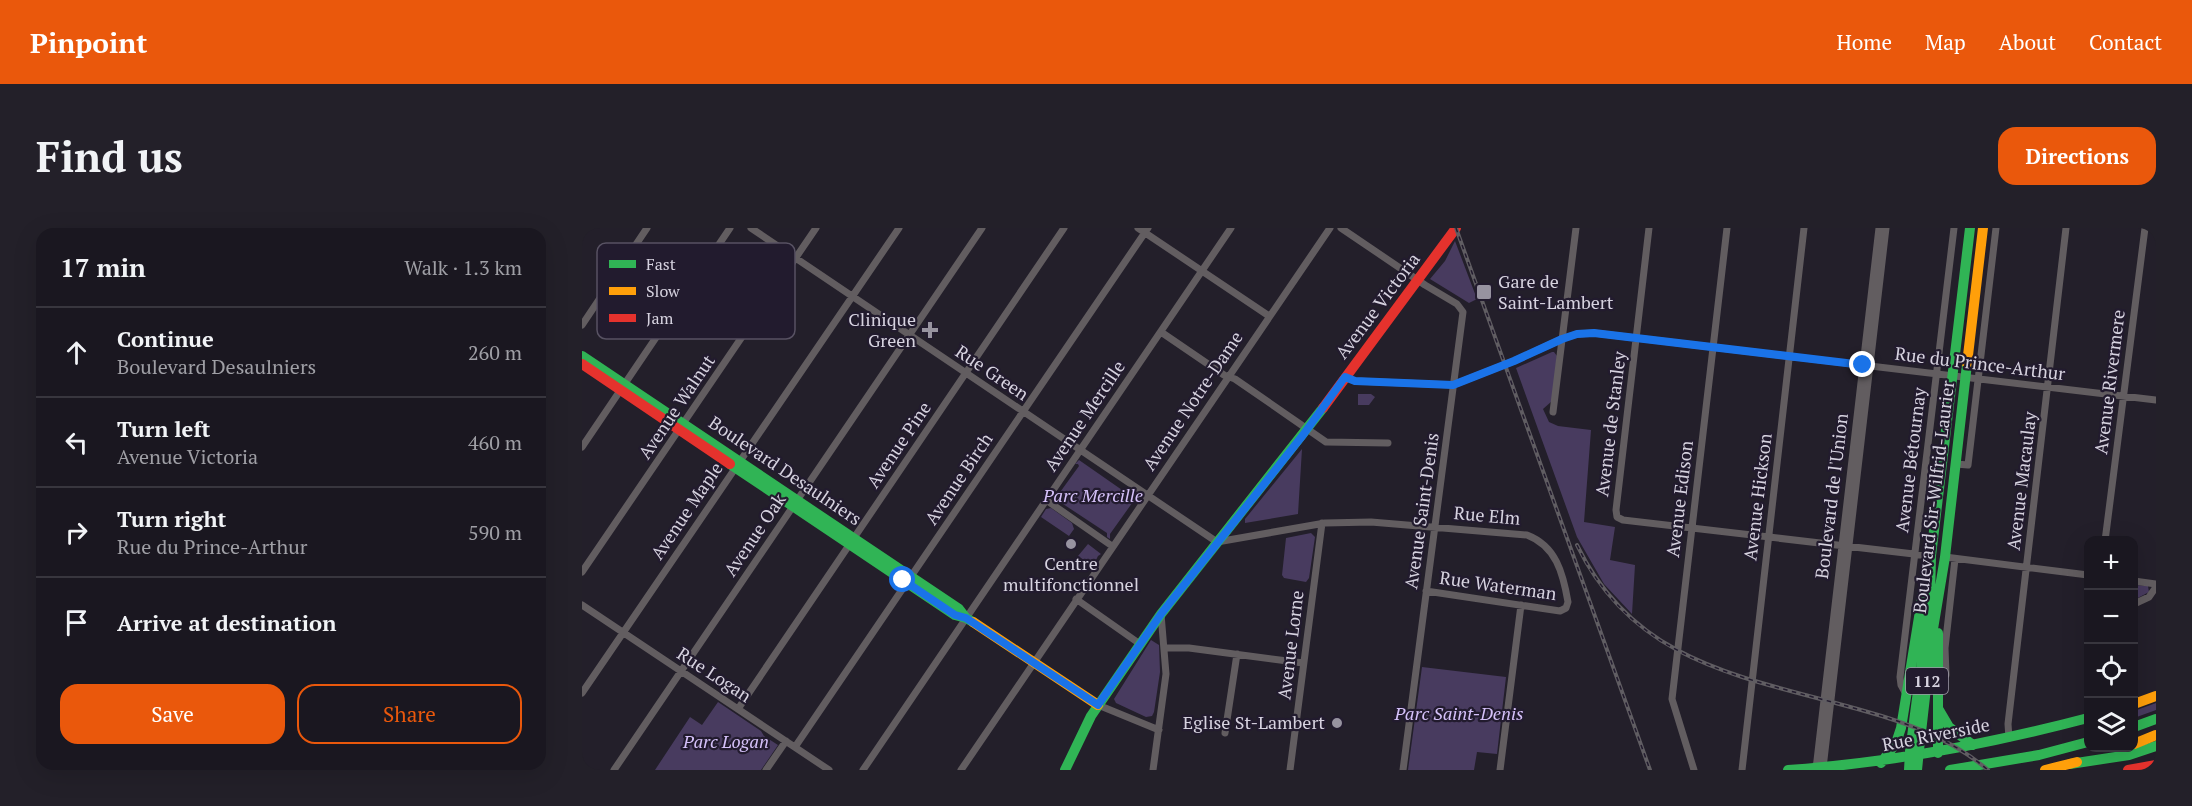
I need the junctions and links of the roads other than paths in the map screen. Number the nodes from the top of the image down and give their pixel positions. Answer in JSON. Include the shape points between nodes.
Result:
{"nodes":[{"id":1,"x":647,"y":228,"type":"edge"},
{"id":2,"x":730,"y":228,"type":"edge"},
{"id":3,"x":751,"y":228,"type":"edge"},
{"id":4,"x":816,"y":228,"type":"edge"},
{"id":5,"x":899,"y":228,"type":"edge"},
{"id":6,"x":982,"y":228,"type":"edge"},
{"id":7,"x":1064,"y":228,"type":"edge"},
{"id":8,"x":1231,"y":228,"type":"edge"},
{"id":9,"x":1330,"y":228,"type":"edge"},
{"id":10,"x":1341,"y":228,"type":"edge"},
{"id":11,"x":1456,"y":228,"type":"edge"},
{"id":12,"x":1462,"y":228,"type":"edge"},
{"id":13,"x":1576,"y":228,"type":"edge"},
{"id":14,"x":1649,"y":228,"type":"edge"},
{"id":15,"x":1727,"y":228,"type":"edge"},
{"id":16,"x":1804,"y":228,"type":"edge"},
{"id":17,"x":1879,"y":228,"type":"edge"},
{"id":18,"x":1886,"y":228,"type":"edge"},
{"id":19,"x":1954,"y":228,"type":"edge"},
{"id":20,"x":1970,"y":228,"type":"edge"},
{"id":21,"x":1983,"y":228,"type":"edge"},
{"id":22,"x":1996,"y":228,"type":"edge"},
{"id":23,"x":2066,"y":228,"type":"edge"},
{"id":24,"x":2145,"y":228,"type":"edge"},
{"id":25,"x":1144,"y":229,"type":"edge"},
{"id":26,"x":1447,"y":242,"type":"junction"},
{"id":27,"x":637,"y":243,"type":"edge"},
{"id":28,"x":720,"y":243,"type":"edge"},
{"id":29,"x":773,"y":243,"type":"edge"},
{"id":30,"x":795,"y":258,"type":"joint"},
{"id":31,"x":1202,"y":270,"type":"junction"},
{"id":32,"x":1418,"y":280,"type":"junction"},
{"id":33,"x":853,"y":296,"type":"junction"},
{"id":34,"x":597,"y":303,"type":"edge"},
{"id":35,"x":1269,"y":316,"type":"junction"},
{"id":36,"x":582,"y":325,"type":"edge"},
{"id":37,"x":1161,"y":332,"type":"junction"},
{"id":38,"x":909,"y":335,"type":"junction"},
{"id":39,"x":1636,"y":338,"type":"junction"},
{"id":40,"x":655,"y":339,"type":"edge"},
{"id":41,"x":740,"y":339,"type":"edge"},
{"id":42,"x":1562,"y":339,"type":"junction"},
{"id":43,"x":1713,"y":347,"type":"junction"},
{"id":44,"x":582,"y":356,"type":"edge"},
{"id":45,"x":1790,"y":356,"type":"junction"},
{"id":46,"x":582,"y":364,"type":"edge"},
{"id":47,"x":1866,"y":365,"type":"junction"},
{"id":48,"x":966,"y":373,"type":"junction"},
{"id":49,"x":1937,"y":374,"type":"junction"},
{"id":50,"x":1953,"y":375,"type":"junction"},
{"id":51,"x":1227,"y":376,"type":"junction"},
{"id":52,"x":1345,"y":377,"type":"junction"},
{"id":53,"x":1966,"y":377,"type":"junction"},
{"id":54,"x":1979,"y":378,"type":"junction"},
{"id":55,"x":1453,"y":385,"type":"junction"},
{"id":56,"x":622,"y":387,"type":"junction"},
{"id":57,"x":2049,"y":387,"type":"junction"},
{"id":58,"x":2123,"y":396,"type":"junction"},
{"id":59,"x":2156,"y":400,"type":"edge"},
{"id":60,"x":1023,"y":412,"type":"junction"},
{"id":61,"x":1553,"y":412,"type":"dead end"},
{"id":62,"x":681,"y":427,"type":"junction"},
{"id":63,"x":1307,"y":430,"type":"junction"},
{"id":64,"x":1388,"y":443,"type":"dead end"},
{"id":65,"x":582,"y":447,"type":"edge"},
{"id":66,"x":1080,"y":450,"type":"junction"},
{"id":67,"x":738,"y":464,"type":"junction"},
{"id":68,"x":1956,"y":464,"type":"junction"},
{"id":69,"x":1147,"y":494,"type":"junction"},
{"id":70,"x":1046,"y":500,"type":"junction"},
{"id":71,"x":795,"y":503,"type":"junction"},
{"id":72,"x":1322,"y":523,"type":"junction"},
{"id":73,"x":1434,"y":527,"type":"junction"},
{"id":74,"x":1240,"y":528,"type":"junction"},
{"id":75,"x":1691,"y":528,"type":"junction"},
{"id":76,"x":1934,"y":531,"type":"junction"},
{"id":77,"x":2106,"y":536,"type":"edge"},
{"id":78,"x":1769,"y":537,"type":"junction"},
{"id":79,"x":852,"y":541,"type":"junction"},
{"id":80,"x":1217,"y":542,"type":"junction"},
{"id":81,"x":1112,"y":546,"type":"junction"},
{"id":82,"x":1845,"y":546,"type":"junction"},
{"id":83,"x":1915,"y":554,"type":"junction"},
{"id":84,"x":1931,"y":556,"type":"junction"},
{"id":85,"x":1950,"y":558,"type":"junction"},
{"id":86,"x":2026,"y":568,"type":"junction"},
{"id":87,"x":582,"y":572,"type":"edge"},
{"id":88,"x":2084,"y":575,"type":"edge"},
{"id":89,"x":909,"y":579,"type":"junction"},
{"id":90,"x":2138,"y":582,"type":"edge"},
{"id":91,"x":2156,"y":585,"type":"edge"},
{"id":92,"x":1426,"y":591,"type":"junction"},
{"id":93,"x":1076,"y":600,"type":"junction"},
{"id":94,"x":1922,"y":601,"type":"junction"},
{"id":95,"x":2138,"y":602,"type":"edge"},
{"id":96,"x":582,"y":605,"type":"edge"},
{"id":97,"x":1521,"y":605,"type":"junction"},
{"id":98,"x":1566,"y":608,"type":"joint"},
{"id":99,"x":1937,"y":610,"type":"junction"},
{"id":100,"x":1161,"y":614,"type":"junction"},
{"id":101,"x":966,"y":618,"type":"junction"},
{"id":102,"x":623,"y":632,"type":"junction"},
{"id":103,"x":1140,"y":644,"type":"junction"},
{"id":104,"x":1165,"y":648,"type":"junction"},
{"id":105,"x":1923,"y":648,"type":"junction"},
{"id":106,"x":1237,"y":654,"type":"junction"},
{"id":107,"x":1033,"y":663,"type":"junction"},
{"id":108,"x":1303,"y":663,"type":"junction"},
{"id":109,"x":681,"y":672,"type":"junction"},
{"id":110,"x":1946,"y":675,"type":"dead end"},
{"id":111,"x":582,"y":693,"type":"edge"},
{"id":112,"x":1907,"y":695,"type":"junction"},
{"id":113,"x":2156,"y":696,"type":"edge"},
{"id":114,"x":2138,"y":702,"type":"edge"},
{"id":115,"x":1098,"y":705,"type":"junction"},
{"id":116,"x":1938,"y":706,"type":"junction"},
{"id":117,"x":738,"y":709,"type":"junction"},
{"id":118,"x":2084,"y":718,"type":"edge"},
{"id":119,"x":2156,"y":718,"type":"edge"},
{"id":120,"x":2138,"y":725,"type":"edge"},
{"id":121,"x":1159,"y":730,"type":"junction"},
{"id":122,"x":1225,"y":733,"type":"dead end"},
{"id":123,"x":2156,"y":735,"type":"edge"},
{"id":124,"x":2009,"y":738,"type":"junction"},
{"id":125,"x":786,"y":741,"type":"junction"},
{"id":126,"x":2138,"y":742,"type":"edge"},
{"id":127,"x":2084,"y":743,"type":"edge"},
{"id":128,"x":1973,"y":745,"type":"junction"},
{"id":129,"x":2156,"y":746,"type":"edge"},
{"id":130,"x":795,"y":747,"type":"junction"},
{"id":131,"x":1915,"y":751,"type":"junction"},
{"id":132,"x":2107,"y":752,"type":"edge"},
{"id":133,"x":1938,"y":753,"type":"junction"},
{"id":134,"x":1881,"y":763,"type":"junction"},
{"id":135,"x":2070,"y":764,"type":"junction"},
{"id":136,"x":2156,"y":765,"type":"edge"},
{"id":137,"x":1820,"y":768,"type":"junction"},
{"id":138,"x":614,"y":770,"type":"edge"},
{"id":139,"x":766,"y":770,"type":"edge"},
{"id":140,"x":829,"y":770,"type":"edge"},
{"id":141,"x":863,"y":770,"type":"edge"},
{"id":142,"x":961,"y":770,"type":"edge"},
{"id":143,"x":1065,"y":770,"type":"edge"},
{"id":144,"x":1153,"y":770,"type":"edge"},
{"id":145,"x":1290,"y":770,"type":"edge"},
{"id":146,"x":1403,"y":770,"type":"edge"},
{"id":147,"x":1500,"y":770,"type":"edge"},
{"id":148,"x":1694,"y":770,"type":"edge"},
{"id":149,"x":1742,"y":770,"type":"edge"},
{"id":150,"x":1788,"y":770,"type":"edge"},
{"id":151,"x":1909,"y":770,"type":"edge"},
{"id":152,"x":1917,"y":770,"type":"edge"},
{"id":153,"x":1950,"y":770,"type":"edge"},
{"id":154,"x":2045,"y":770,"type":"edge"},
{"id":155,"x":2128,"y":770,"type":"edge"}],
"edges":[{"from":1,"to":27,"type":"street"},
{"from":2,"to":28,"type":"street"},
{"from":3,"to":29,"type":"street","name":"Rue Green"},
{"from":4,"to":30,"type":"street","name":"Avenue Walnut"},
{"from":5,"to":33,"type":"street","name":"Avenue Maple"},
{"from":6,"to":38,"type":"street","name":"Avenue Oak"},
{"from":7,"to":48,"type":"street","name":"Avenue Pine"},
{"from":8,"to":31,"type":"street","name":"Avenue Mercille"},
{"from":9,"to":35,"type":"street","name":"Avenue Notre-Dame"},
{"from":10,"to":32,"type":"street"},
{"from":11,"to":26,"type":"main road","name":"Avenue Victoria"},
{"from":12,"to":26,"type":"main road","name":"Avenue Victoria"},
{"from":13,"to":42,"type":"street"},
{"from":14,"to":39,"type":"street","name":"Avenue de Stanley"},
{"from":15,"to":43,"type":"street","name":"Avenue Edison"},
{"from":16,"to":45,"type":"street","name":"Avenue Hickson"},
{"from":17,"to":47,"type":"street","name":"Boulevard de l'Union"},
{"from":18,"to":47,"type":"street","name":"Boulevard de l'Union"},
{"from":19,"to":49,"type":"street","name":"Avenue Bétournay"},
{"from":20,"to":50,"type":"main road","name":"Boulevard Sir-Wilfrid-Laurier","number":"112"},
{"from":21,"to":53,"type":"main road","name":"Boulevard Sir-Wilfrid-Laurier","number":"112"},
{"from":22,"to":54,"type":"street"},
{"from":23,"to":57,"type":"street","name":"Avenue Macaulay"},
{"from":24,"to":58,"type":"street","name":"Avenue Rivermere"},
{"from":25,"to":31,"type":"street"},
{"from":25,"to":60,"type":"street","name":"Avenue Birch"},
{"from":26,"to":32,"type":"main road","name":"Avenue Victoria"},
{"from":30,"to":33,"type":"street","name":"Rue Green"},
{"from":31,"to":35,"type":"street"},
{"from":31,"to":37,"type":"street","name":"Avenue Mercille"},
{"from":32,"to":52,"type":"main road","name":"Avenue Victoria"},
{"from":32,"to":55,"type":"street","name":"Avenue Saint-Denis","via":[[1462,310]]},
{"from":33,"to":38,"type":"street","name":"Rue Green"},
{"from":33,"to":67,"type":"street","name":"Avenue Maple"},
{"from":34,"to":36,"type":"street"},
{"from":35,"to":51,"type":"street","name":"Avenue Notre-Dame"},
{"from":37,"to":51,"type":"street"},
{"from":37,"to":66,"type":"street","name":"Avenue Mercille"},
{"from":38,"to":48,"type":"street","name":"Rue Green"},
{"from":38,"to":71,"type":"street","name":"Avenue Oak"},
{"from":39,"to":42,"type":"street","name":"Rue du Prince-Arthur","via":[[1594,333]]},
{"from":39,"to":43,"type":"street","name":"Rue du Prince-Arthur"},
{"from":39,"to":75,"type":"street","name":"Avenue de Stanley","via":[[1617,517]]},
{"from":40,"to":56,"type":"street"},
{"from":41,"to":62,"type":"street","name":"Avenue Walnut"},
{"from":42,"to":55,"type":"street","name":"Rue du Prince-Arthur"},
{"from":42,"to":61,"type":"street"},
{"from":43,"to":45,"type":"street","name":"Rue du Prince-Arthur"},
{"from":43,"to":75,"type":"street","name":"Avenue Edison"},
{"from":44,"to":56,"type":"main road","name":"Boulevard Desaulniers"},
{"from":45,"to":47,"type":"street","name":"Rue du Prince-Arthur"},
{"from":45,"to":78,"type":"street","name":"Avenue Hickson"},
{"from":46,"to":56,"type":"main road","name":"Boulevard Desaulniers"},
{"from":47,"to":49,"type":"street","name":"Rue du Prince-Arthur"},
{"from":47,"to":82,"type":"street","name":"Boulevard de l'Union"},
{"from":48,"to":60,"type":"street","name":"Rue Green"},
{"from":48,"to":79,"type":"street","name":"Avenue Pine"},
{"from":49,"to":50,"type":"street","name":"Rue du Prince-Arthur"},
{"from":49,"to":83,"type":"street","name":"Avenue Bétournay"},
{"from":50,"to":53,"type":"street","name":"Rue du Prince-Arthur"},
{"from":50,"to":76,"type":"main road","name":"Boulevard Sir-Wilfrid-Laurier","number":"112"},
{"from":51,"to":63,"type":"street"},
{"from":51,"to":69,"type":"street","name":"Avenue Notre-Dame"},
{"from":52,"to":55,"type":"street","name":"Rue du Prince-Arthur","via":[[1355,381]]},
{"from":52,"to":63,"type":"main road","name":"Avenue Victoria"},
{"from":53,"to":54,"type":"street","name":"Rue du Prince-Arthur"},
{"from":53,"to":68,"type":"main road","name":"Boulevard Sir-Wilfrid-Laurier","number":"112"},
{"from":54,"to":57,"type":"street","name":"Rue du Prince-Arthur"},
{"from":54,"to":68,"type":"street","via":[[1968,465]]},
{"from":55,"to":73,"type":"street","name":"Avenue Saint-Denis"},
{"from":56,"to":62,"type":"main road","name":"Boulevard Desaulniers"},
{"from":56,"to":65,"type":"street"},
{"from":57,"to":58,"type":"street","name":"Rue du Prince-Arthur"},
{"from":57,"to":86,"type":"street","name":"Avenue Macaulay"},
{"from":58,"to":59,"type":"street","name":"Rue du Prince-Arthur"},
{"from":58,"to":77,"type":"street","name":"Avenue Rivermere"},
{"from":60,"to":66,"type":"street","name":"Rue Green"},
{"from":60,"to":89,"type":"street","name":"Avenue Birch"},
{"from":62,"to":67,"type":"main road","name":"Boulevard Desaulniers"},
{"from":62,"to":87,"type":"street","name":"Avenue Walnut"},
{"from":63,"to":64,"type":"street","via":[[1326,442]]},
{"from":63,"to":74,"type":"main road","name":"Avenue Victoria"},
{"from":66,"to":69,"type":"street","name":"Rue Green"},
{"from":66,"to":70,"type":"street","name":"Avenue Mercille"},
{"from":67,"to":71,"type":"main road","name":"Boulevard Desaulniers"},
{"from":67,"to":102,"type":"street","name":"Avenue Maple"},
{"from":68,"to":85,"type":"main road","name":"Boulevard Sir-Wilfrid-Laurier","number":"112"},
{"from":69,"to":80,"type":"street","name":"Rue Green"},
{"from":69,"to":81,"type":"street","name":"Avenue Notre-Dame"},
{"from":70,"to":81,"type":"street"},
{"from":70,"to":101,"type":"street","name":"Avenue Mercille"},
{"from":71,"to":79,"type":"main road","name":"Boulevard Desaulniers"},
{"from":71,"to":109,"type":"street","name":"Avenue Oak"},
{"from":72,"to":73,"type":"street","name":"Rue Elm"},
{"from":72,"to":74,"type":"street","name":"Rue Elm"},
{"from":72,"to":108,"type":"street","name":"Avenue Lorne"},
{"from":73,"to":92,"type":"street","name":"Avenue Saint-Denis"},
{"from":73,"to":98,"type":"street","name":"Rue Elm","via":[[1527,535],[1544,543],[1559,568],[1567,596]]},
{"from":74,"to":80,"type":"main road","name":"Avenue Victoria"},
{"from":74,"to":80,"type":"street","name":"Rue Elm"},
{"from":75,"to":78,"type":"street"},
{"from":75,"to":148,"type":"street","name":"Avenue Edison","via":[[1672,699]]},
{"from":76,"to":84,"type":"main road","name":"Boulevard Sir-Wilfrid-Laurier","number":"112"},
{"from":76,"to":85,"type":"main road","via":[[1940,553]]},
{"from":78,"to":82,"type":"street"},
{"from":78,"to":149,"type":"street","name":"Avenue Hickson"},
{"from":79,"to":89,"type":"main road","name":"Boulevard Desaulniers"},
{"from":79,"to":117,"type":"street","name":"Avenue Pine"},
{"from":80,"to":100,"type":"main road","name":"Avenue Victoria"},
{"from":81,"to":93,"type":"street","name":"Avenue Notre-Dame"},
{"from":82,"to":83,"type":"street"},
{"from":82,"to":137,"type":"street","name":"Boulevard de l'Union"},
{"from":83,"to":84,"type":"street"},
{"from":83,"to":112,"type":"street","name":"Avenue Bétournay","via":[[1900,680]]},
{"from":84,"to":94,"type":"main road"},
{"from":84,"to":105,"type":"main road","name":"Boulevard Sir-Wilfrid-Laurier","number":"112"},
{"from":85,"to":86,"type":"street"},
{"from":85,"to":99,"type":"main road","name":"Boulevard Sir-Wilfrid-Laurier","number":"112"},
{"from":85,"to":110,"type":"street"},
{"from":86,"to":88,"type":"street"},
{"from":86,"to":124,"type":"street","name":"Avenue Macaulay"},
{"from":89,"to":101,"type":"main road","name":"Boulevard Desaulniers","via":[[955,615]]},
{"from":89,"to":130,"type":"street","name":"Avenue Birch"},
{"from":90,"to":91,"type":"street"},
{"from":91,"to":95,"type":"street","via":[[2149,597]]},
{"from":92,"to":97,"type":"street","name":"Rue Waterman"},
{"from":92,"to":146,"type":"street","name":"Avenue Saint-Denis"},
{"from":93,"to":103,"type":"street"},
{"from":93,"to":107,"type":"street","name":"Avenue Notre-Dame"},
{"from":94,"to":105,"type":"main road"},
{"from":94,"to":112,"type":"main road"},
{"from":96,"to":102,"type":"street","name":"Rue Logan"},
{"from":97,"to":98,"type":"street","name":"Rue Waterman","via":[[1560,611]]},
{"from":97,"to":147,"type":"street"},
{"from":99,"to":116,"type":"main road"},
{"from":99,"to":131,"type":"main road","name":"Boulevard Sir-Wilfrid-Laurier","number":"112"},
{"from":100,"to":103,"type":"main road","name":"Avenue Victoria"},
{"from":100,"to":104,"type":"street"},
{"from":101,"to":107,"type":"main road","name":"Boulevard Desaulniers"},
{"from":101,"to":141,"type":"street","name":"Avenue Mercille"},
{"from":102,"to":109,"type":"street","name":"Rue Logan"},
{"from":102,"to":111,"type":"street","name":"Avenue Maple"},
{"from":103,"to":115,"type":"main road","name":"Avenue Victoria"},
{"from":104,"to":106,"type":"street"},
{"from":104,"to":121,"type":"street"},
{"from":105,"to":131,"type":"main road","name":"Boulevard Sir-Wilfrid-Laurier","number":"112"},
{"from":106,"to":108,"type":"street"},
{"from":106,"to":122,"type":"street"},
{"from":107,"to":115,"type":"main road","name":"Boulevard Desaulniers"},
{"from":107,"to":142,"type":"street","name":"Avenue Notre-Dame"},
{"from":108,"to":145,"type":"street","name":"Avenue Lorne"},
{"from":109,"to":117,"type":"street","name":"Rue Logan"},
{"from":109,"to":138,"type":"street","name":"Avenue Oak"},
{"from":112,"to":134,"type":"main road","via":[[1899,736]]},
{"from":113,"to":114,"type":"main road"},
{"from":115,"to":121,"type":"street","name":"Boulevard Desaulniers"},
{"from":115,"to":143,"type":"main road","name":"Avenue Victoria"},
{"from":116,"to":128,"type":"main road","via":[[1951,730]]},
{"from":116,"to":133,"type":"main road"},
{"from":117,"to":125,"type":"street","name":"Rue Logan"},
{"from":118,"to":124,"type":"main road","name":"Rue Riverside"},
{"from":119,"to":120,"type":"main road"},
{"from":121,"to":144,"type":"street"},
{"from":123,"to":126,"type":"main road"},
{"from":124,"to":128,"type":"main road","name":"Rue Riverside"},
{"from":125,"to":130,"type":"street","name":"Rue Logan"},
{"from":125,"to":139,"type":"street"},
{"from":127,"to":153,"type":"main road"},
{"from":128,"to":133,"type":"main road","name":"Rue Riverside"},
{"from":129,"to":135,"type":"main road","via":[[2130,755]]},
{"from":130,"to":140,"type":"street","name":"Rue Logan"},
{"from":131,"to":151,"type":"main road","name":"Boulevard Sir-Wilfrid-Laurier","number":"112","bridge":true},
{"from":131,"to":152,"type":"main road","name":"Boulevard Sir-Wilfrid-Laurier","number":"112","bridge":true},
{"from":132,"to":135,"type":"main road"},
{"from":133,"to":134,"type":"main road","name":"Rue Riverside"},
{"from":134,"to":137,"type":"main road","name":"Rue Riverside"},
{"from":135,"to":154,"type":"main road"},
{"from":136,"to":155,"type":"main road"},
{"from":137,"to":150,"type":"main road","name":"Rue Riverside"}]}
